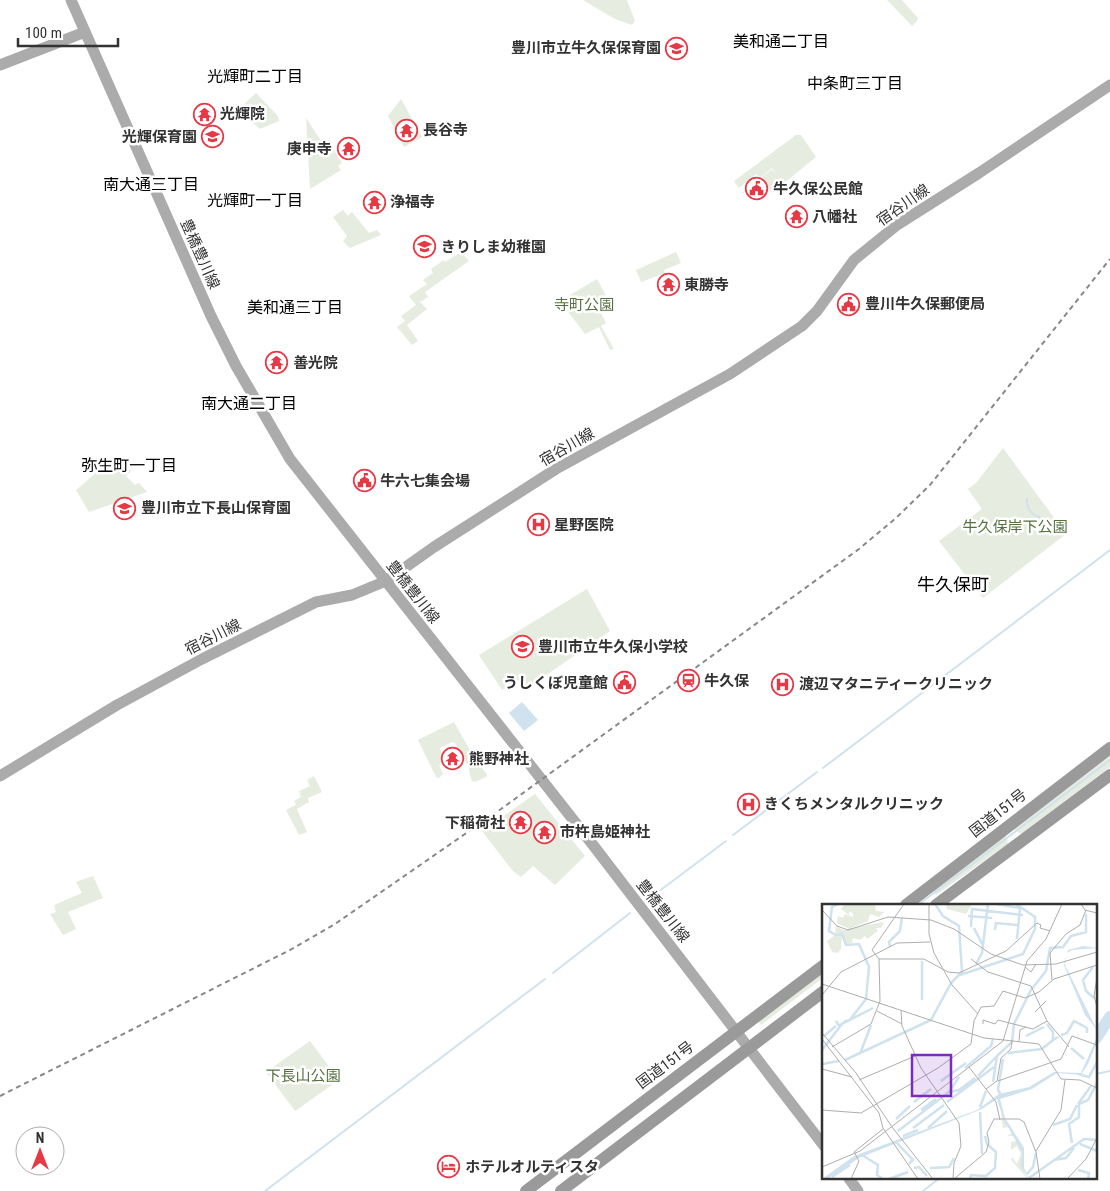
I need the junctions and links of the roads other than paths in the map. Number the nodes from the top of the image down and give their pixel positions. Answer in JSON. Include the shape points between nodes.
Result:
{"nodes":[{"id":1,"x":71,"y":0,"type":"edge"},
{"id":2,"x":85,"y":32,"type":"junction"},
{"id":3,"x":0,"y":65,"type":"edge"},
{"id":4,"x":1110,"y":85,"type":"edge"},
{"id":5,"x":386,"y":581,"type":"junction"},
{"id":6,"x":1110,"y":748,"type":"edge"},
{"id":7,"x":0,"y":776,"type":"edge"},
{"id":8,"x":1110,"y":776,"type":"edge"},
{"id":9,"x":907,"y":904,"type":"edge"},
{"id":10,"x":937,"y":904,"type":"edge"},
{"id":11,"x":822,"y":966,"type":"edge"},
{"id":12,"x":822,"y":993,"type":"edge"},
{"id":13,"x":736,"y":1031,"type":"junction"},
{"id":14,"x":750,"y":1048,"type":"junction"},
{"id":15,"x":822,"y":1143,"type":"edge"},
{"id":16,"x":849,"y":1178,"type":"edge"},
{"id":17,"x":526,"y":1191,"type":"edge"},
{"id":18,"x":561,"y":1191,"type":"edge"},
{"id":19,"x":858,"y":1191,"type":"edge"}],
"edges":[{"from":1,"to":2,"type":"main road","name":"豊橋豊川線"},
{"from":2,"to":3,"type":"main road"},
{"from":2,"to":5,"type":"main road","name":"豊橋豊川線","via":[[236,366],[290,459]]},
{"from":4,"to":5,"type":"main road","name":"宿谷川線","via":[[897,225],[854,260],[817,311],[780,342],[730,374],[556,469],[434,546]]},
{"from":5,"to":7,"type":"main road","name":"宿谷川線","via":[[352,595],[316,602],[202,659],[117,704]]},
{"from":5,"to":13,"type":"main road","name":"豊橋豊川線"},
{"from":6,"to":9,"type":"highway","name":"国道151号"},
{"from":8,"to":10,"type":"highway"},
{"from":11,"to":13,"type":"highway","name":"国道151号"},
{"from":12,"to":14,"type":"highway"},
{"from":13,"to":14,"type":"main road","name":"豊橋豊川線"},
{"from":13,"to":17,"type":"highway","name":"国道151号"},
{"from":14,"to":15,"type":"main road","name":"豊橋豊川線"},
{"from":14,"to":18,"type":"highway"},
{"from":16,"to":19,"type":"main road"}]}
